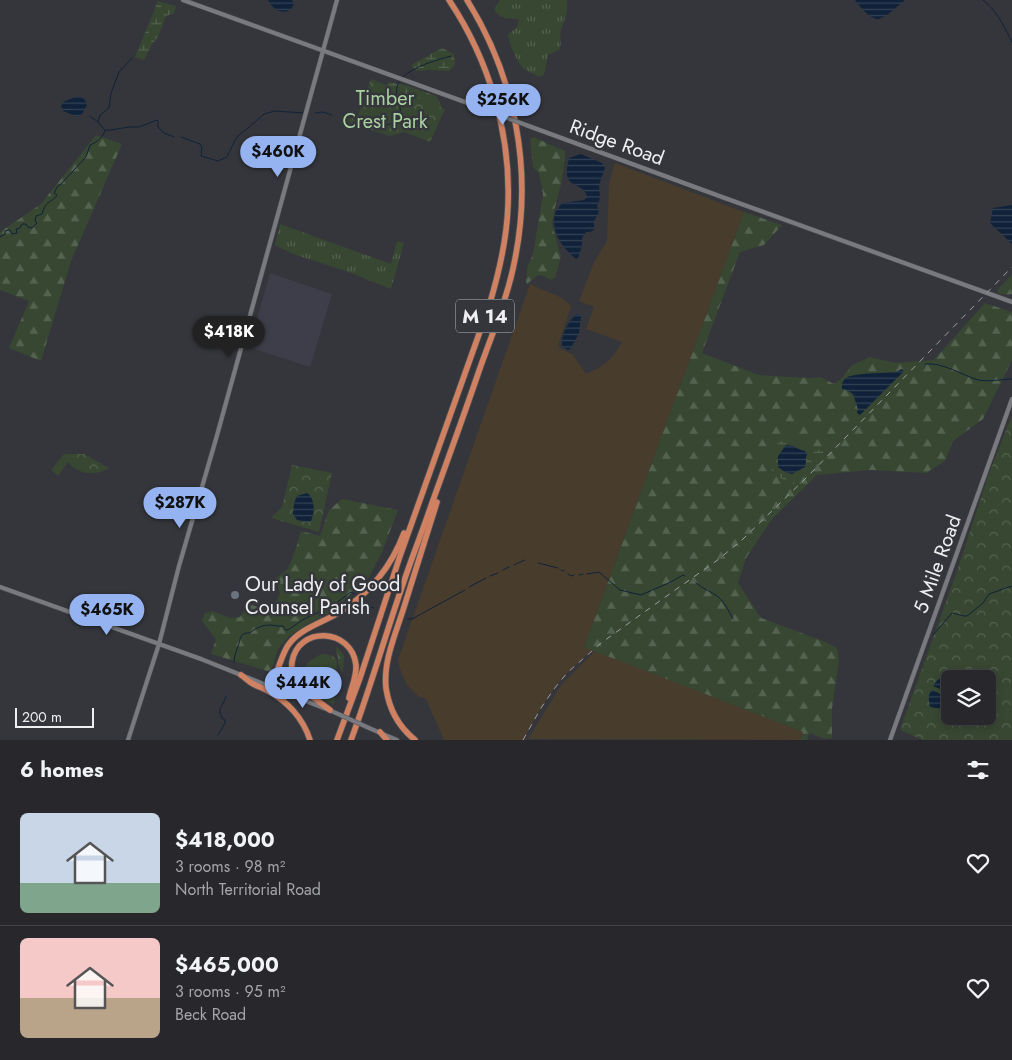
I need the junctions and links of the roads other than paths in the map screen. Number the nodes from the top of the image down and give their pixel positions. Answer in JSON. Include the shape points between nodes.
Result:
{"nodes":[{"id":1,"x":183,"y":0,"type":"edge"},
{"id":2,"x":337,"y":0,"type":"edge"},
{"id":3,"x":450,"y":0,"type":"edge"},
{"id":4,"x":467,"y":0,"type":"edge"},
{"id":5,"x":323,"y":51,"type":"junction"},
{"id":6,"x":1012,"y":302,"type":"edge"},
{"id":7,"x":1012,"y":399,"type":"edge"},
{"id":8,"x":448,"y":460,"type":"junction"},
{"id":9,"x":432,"y":469,"type":"junction"},
{"id":10,"x":0,"y":587,"type":"edge"},
{"id":11,"x":159,"y":644,"type":"junction"},
{"id":12,"x":241,"y":675,"type":"junction"},
{"id":13,"x":272,"y":687,"type":"junction"},
{"id":14,"x":333,"y":712,"type":"junction"},
{"id":15,"x":342,"y":725,"type":"junction"},
{"id":16,"x":380,"y":732,"type":"junction"},
{"id":17,"x":128,"y":740,"type":"edge"},
{"id":18,"x":310,"y":740,"type":"edge"},
{"id":19,"x":337,"y":740,"type":"edge"},
{"id":20,"x":352,"y":740,"type":"edge"},
{"id":21,"x":388,"y":740,"type":"edge"},
{"id":22,"x":397,"y":740,"type":"edge"},
{"id":23,"x":416,"y":740,"type":"edge"},
{"id":24,"x":890,"y":740,"type":"edge"}],
"edges":[{"from":1,"to":5,"type":"street","name":"Ridge Road"},
{"from":2,"to":5,"type":"street"},
{"from":3,"to":9,"type":"highway","number":"M 14","via":[[474,43],[492,91],[504,138],[508,204],[497,280]]},
{"from":4,"to":8,"type":"highway","number":"M 14","via":[[490,43],[510,98],[520,151],[521,206],[518,241],[508,286]]},
{"from":5,"to":6,"type":"street","name":"Ridge Road","bridge":true},
{"from":5,"to":11,"type":"street"},
{"from":7,"to":24,"type":"street","name":"5 Mile Road"},
{"from":8,"to":20,"type":"highway","number":"M 14"},
{"from":8,"to":23,"type":"highway","via":[[386,670],[386,687],[392,710]]},
{"from":9,"to":13,"type":"highway","via":[[402,540],[381,575],[341,611],[296,636],[286,648]]},
{"from":9,"to":15,"type":"highway","number":"M 14"},
{"from":10,"to":11,"type":"street"},
{"from":11,"to":12,"type":"street"},
{"from":11,"to":17,"type":"street"},
{"from":12,"to":13,"type":"street"},
{"from":12,"to":18,"type":"highway","via":[[289,706],[300,719]]},
{"from":13,"to":14,"type":"street"},
{"from":14,"to":15,"type":"highway","via":[[300,688],[292,672],[297,648],[319,636],[331,636],[342,641],[354,657],[355,674]]},
{"from":14,"to":16,"type":"street","bridge":true},
{"from":15,"to":19,"type":"highway","number":"M 14"},
{"from":16,"to":21,"type":"highway"},
{"from":16,"to":22,"type":"street"}]}
